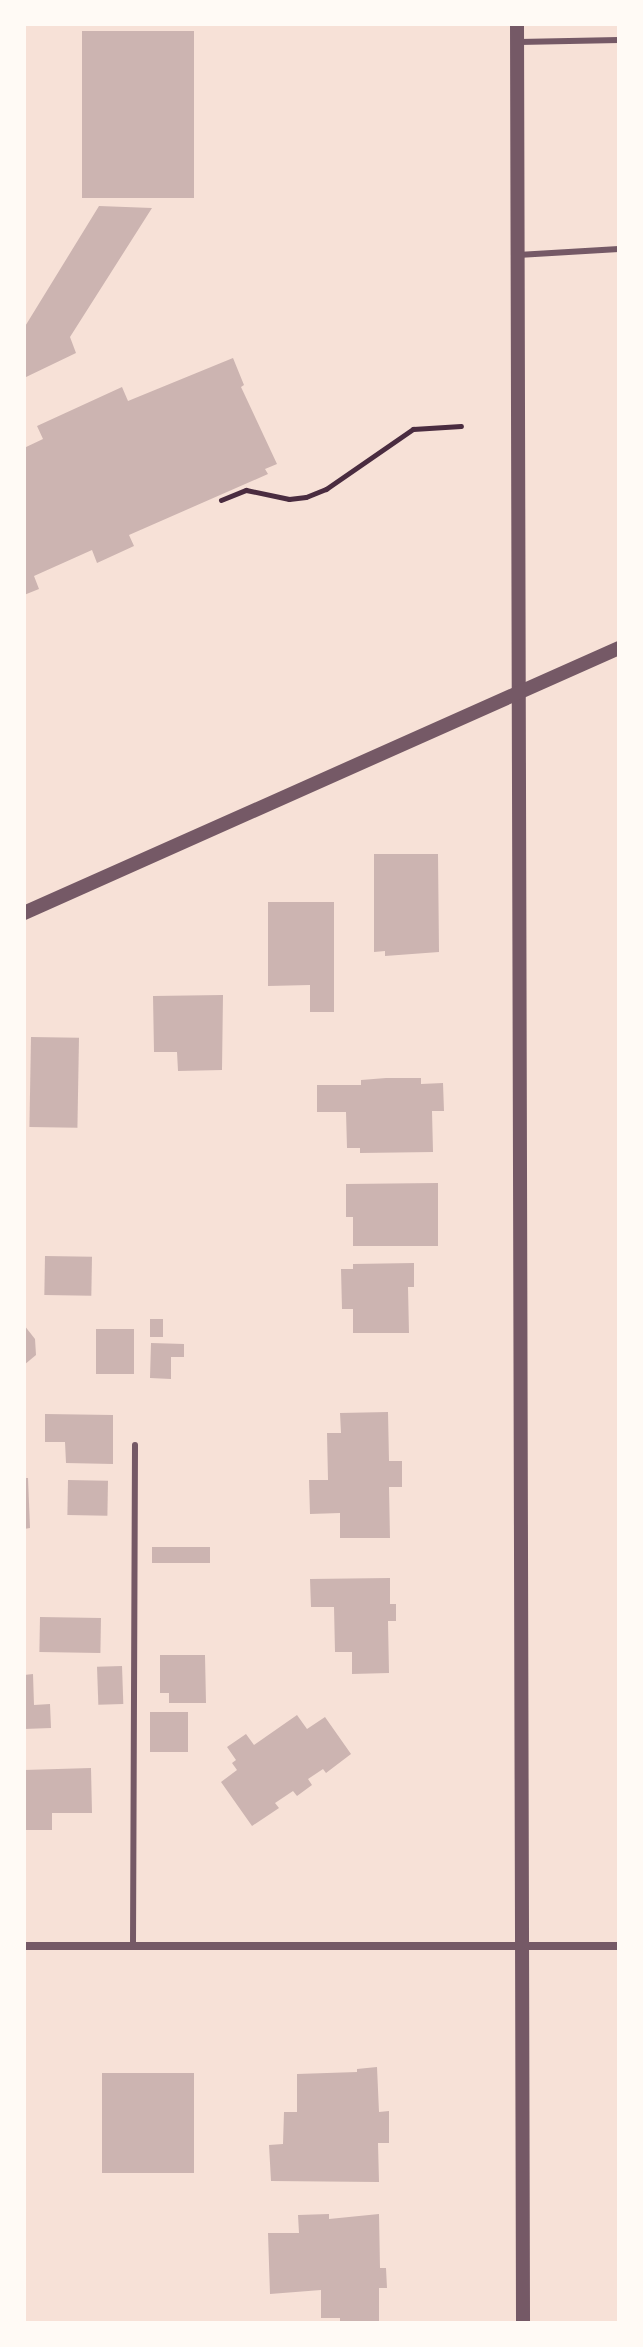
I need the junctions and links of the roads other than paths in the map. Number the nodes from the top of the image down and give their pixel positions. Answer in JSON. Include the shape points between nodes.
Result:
{"nodes":[{"id":1,"x":517,"y":24,"type":"edge"},
{"id":2,"x":619,"y":40,"type":"edge"},
{"id":3,"x":517,"y":43,"type":"junction"},
{"id":4,"x":619,"y":249,"type":"edge"},
{"id":5,"x":518,"y":255,"type":"junction"},
{"id":6,"x":619,"y":648,"type":"edge"},
{"id":7,"x":520,"y":691,"type":"junction"},
{"id":8,"x":24,"y":913,"type":"edge"},
{"id":9,"x":135,"y":1445,"type":"dead end"},
{"id":10,"x":24,"y":1946,"type":"edge"},
{"id":11,"x":133,"y":1946,"type":"junction"},
{"id":12,"x":522,"y":1946,"type":"junction"},
{"id":13,"x":619,"y":1946,"type":"edge"},
{"id":14,"x":523,"y":2323,"type":"edge"}],
"edges":[{"from":1,"to":3,"type":"street"},
{"from":2,"to":3,"type":"lane"},
{"from":3,"to":5,"type":"street"},
{"from":4,"to":5,"type":"lane"},
{"from":5,"to":7,"type":"street"},
{"from":6,"to":7,"type":"street"},
{"from":7,"to":8,"type":"street"},
{"from":7,"to":12,"type":"street"},
{"from":9,"to":11,"type":"lane"},
{"from":10,"to":11,"type":"street"},
{"from":11,"to":12,"type":"street"},
{"from":12,"to":13,"type":"street"},
{"from":12,"to":14,"type":"street"}]}
